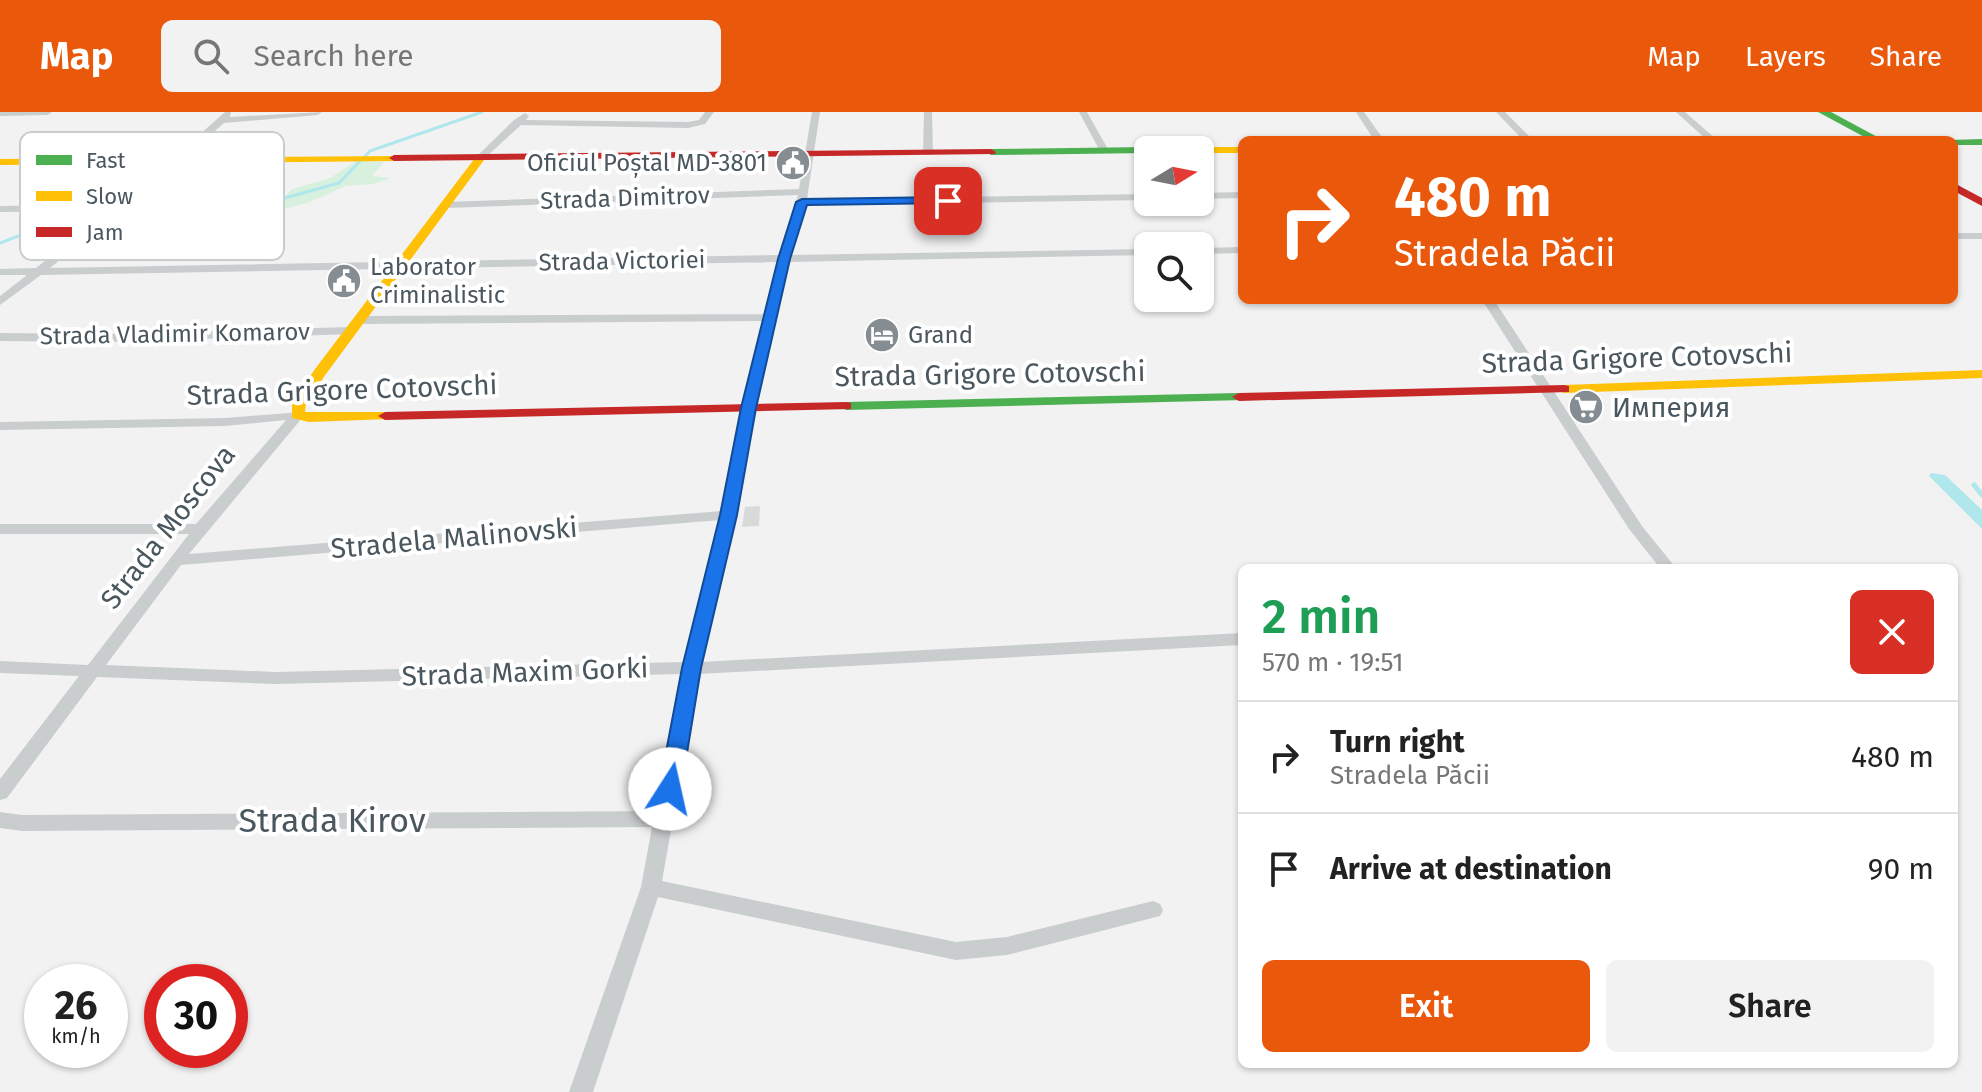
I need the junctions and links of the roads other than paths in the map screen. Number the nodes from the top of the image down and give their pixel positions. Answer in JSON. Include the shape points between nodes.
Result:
{"nodes":[{"id":1,"x":48,"y":112,"type":"edge"},
{"id":2,"x":318,"y":112,"type":"edge"},
{"id":3,"x":529,"y":112,"type":"edge"},
{"id":4,"x":710,"y":112,"type":"edge"},
{"id":5,"x":816,"y":112,"type":"edge"},
{"id":6,"x":928,"y":112,"type":"edge"},
{"id":7,"x":1083,"y":112,"type":"edge"},
{"id":8,"x":1360,"y":112,"type":"edge"},
{"id":9,"x":1500,"y":112,"type":"edge"},
{"id":10,"x":1680,"y":112,"type":"edge"},
{"id":11,"x":1823,"y":112,"type":"edge"},
{"id":12,"x":0,"y":113,"type":"edge"},
{"id":13,"x":226,"y":116,"type":"edge"},
{"id":14,"x":517,"y":122,"type":"junction"},
{"id":15,"x":206,"y":132,"type":"edge"},
{"id":16,"x":1376,"y":136,"type":"edge"},
{"id":17,"x":1524,"y":136,"type":"edge"},
{"id":18,"x":1707,"y":136,"type":"edge"},
{"id":19,"x":1870,"y":136,"type":"edge"},
{"id":20,"x":1958,"y":142,"type":"edge"},
{"id":21,"x":1982,"y":142,"type":"edge"},
{"id":22,"x":1134,"y":150,"type":"edge"},
{"id":23,"x":1214,"y":150,"type":"edge"},
{"id":24,"x":1238,"y":150,"type":"edge"},
{"id":25,"x":1104,"y":151,"type":"junction"},
{"id":26,"x":808,"y":152,"type":"junction"},
{"id":27,"x":928,"y":152,"type":"junction"},
{"id":28,"x":482,"y":156,"type":"junction"},
{"id":29,"x":284,"y":159,"type":"edge"},
{"id":30,"x":0,"y":162,"type":"edge"},
{"id":31,"x":20,"y":162,"type":"edge"},
{"id":32,"x":1958,"y":188,"type":"edge"},
{"id":33,"x":1238,"y":195,"type":"edge"},
{"id":34,"x":1214,"y":196,"type":"edge"},
{"id":35,"x":803,"y":197,"type":"junction"},
{"id":36,"x":1134,"y":197,"type":"edge"},
{"id":37,"x":1982,"y":203,"type":"edge"},
{"id":38,"x":446,"y":205,"type":"junction"},
{"id":39,"x":0,"y":209,"type":"edge"},
{"id":40,"x":20,"y":209,"type":"edge"},
{"id":41,"x":1958,"y":236,"type":"edge"},
{"id":42,"x":1982,"y":236,"type":"edge"},
{"id":43,"x":1238,"y":250,"type":"edge"},
{"id":44,"x":1214,"y":251,"type":"edge"},
{"id":45,"x":1134,"y":252,"type":"edge"},
{"id":46,"x":784,"y":259,"type":"junction"},
{"id":47,"x":56,"y":260,"type":"edge"},
{"id":48,"x":400,"y":264,"type":"junction"},
{"id":49,"x":0,"y":272,"type":"edge"},
{"id":50,"x":42,"y":272,"type":"junction"},
{"id":51,"x":0,"y":302,"type":"edge"},
{"id":52,"x":1491,"y":304,"type":"edge"},
{"id":53,"x":771,"y":317,"type":"junction"},
{"id":54,"x":356,"y":325,"type":"junction"},
{"id":55,"x":0,"y":337,"type":"edge"},
{"id":56,"x":1982,"y":374,"type":"edge"},
{"id":57,"x":1546,"y":390,"type":"junction"},
{"id":58,"x":748,"y":408,"type":"junction"},
{"id":59,"x":297,"y":415,"type":"junction"},
{"id":60,"x":0,"y":426,"type":"edge"},
{"id":61,"x":729,"y":515,"type":"junction"},
{"id":62,"x":0,"y":529,"type":"edge"},
{"id":63,"x":200,"y":529,"type":"junction"},
{"id":64,"x":179,"y":560,"type":"junction"},
{"id":65,"x":1665,"y":564,"type":"edge"},
{"id":66,"x":1238,"y":639,"type":"edge"},
{"id":67,"x":0,"y":667,"type":"edge"},
{"id":68,"x":691,"y":668,"type":"junction"},
{"id":69,"x":91,"y":669,"type":"junction"},
{"id":70,"x":0,"y":793,"type":"edge"},
{"id":71,"x":665,"y":819,"type":"junction"},
{"id":72,"x":0,"y":820,"type":"edge"},
{"id":73,"x":651,"y":887,"type":"junction"},
{"id":74,"x":1153,"y":910,"type":"dead end"},
{"id":75,"x":581,"y":1092,"type":"edge"}],
"edges":[{"from":1,"to":12,"type":"street"},
{"from":2,"to":13,"type":"street"},
{"from":3,"to":14,"type":"street","name":"Strada Moscova"},
{"from":4,"to":14,"type":"street","via":[[702,122],[688,125]]},
{"from":5,"to":26,"type":"street"},
{"from":6,"to":27,"type":"street"},
{"from":7,"to":25,"type":"street"},
{"from":8,"to":16,"type":"street"},
{"from":9,"to":17,"type":"street"},
{"from":10,"to":18,"type":"street"},
{"from":11,"to":19,"type":"street"},
{"from":13,"to":15,"type":"street"},
{"from":14,"to":28,"type":"street","name":"Strada Moscova"},
{"from":20,"to":21,"type":"street"},
{"from":22,"to":25,"type":"street"},
{"from":23,"to":24,"type":"street"},
{"from":25,"to":27,"type":"street"},
{"from":26,"to":27,"type":"street"},
{"from":26,"to":28,"type":"street"},
{"from":26,"to":35,"type":"street"},
{"from":28,"to":29,"type":"street"},
{"from":28,"to":38,"type":"street","name":"Strada Moscova"},
{"from":30,"to":31,"type":"street"},
{"from":32,"to":37,"type":"street"},
{"from":33,"to":34,"type":"street"},
{"from":35,"to":36,"type":"street","name":"Strada Dimitrov"},
{"from":35,"to":38,"type":"street","name":"Strada Dimitrov"},
{"from":35,"to":46,"type":"street"},
{"from":38,"to":48,"type":"street","name":"Strada Moscova"},
{"from":39,"to":40,"type":"street"},
{"from":41,"to":42,"type":"street"},
{"from":43,"to":44,"type":"street"},
{"from":45,"to":46,"type":"street","name":"Strada Victoriei"},
{"from":46,"to":48,"type":"street","name":"Strada Victoriei"},
{"from":46,"to":53,"type":"street"},
{"from":47,"to":50,"type":"street"},
{"from":48,"to":50,"type":"street","name":"Strada Victoriei"},
{"from":48,"to":54,"type":"street","name":"Strada Moscova"},
{"from":49,"to":50,"type":"street","name":"Strada Victoriei"},
{"from":50,"to":51,"type":"street"},
{"from":52,"to":57,"type":"street"},
{"from":53,"to":54,"type":"street","name":"Strada Vladimir Komarov"},
{"from":53,"to":58,"type":"street"},
{"from":54,"to":55,"type":"street","name":"Strada Vladimir Komarov","via":[[106,338]]},
{"from":54,"to":59,"type":"street","name":"Strada Moscova","via":[[299,403]]},
{"from":56,"to":57,"type":"street","name":"Strada Grigore Cotovschi"},
{"from":57,"to":58,"type":"street","name":"Strada Grigore Cotovschi"},
{"from":57,"to":65,"type":"street"},
{"from":58,"to":59,"type":"street","name":"Strada Grigore Cotovschi"},
{"from":58,"to":61,"type":"street"},
{"from":59,"to":60,"type":"street","name":"Strada Grigore Cotovschi","via":[[225,422]]},
{"from":59,"to":63,"type":"street","name":"Strada Moscova"},
{"from":61,"to":64,"type":"street","name":"Stradela Malinovski"},
{"from":61,"to":68,"type":"street"},
{"from":62,"to":63,"type":"street"},
{"from":63,"to":64,"type":"street","name":"Strada Moscova"},
{"from":64,"to":69,"type":"street","name":"Strada Moscova"},
{"from":66,"to":68,"type":"street","name":"Strada Maxim Gorki"},
{"from":67,"to":69,"type":"street","name":"Strada Maxim Gorki"},
{"from":68,"to":69,"type":"street","name":"Strada Maxim Gorki","via":[[276,678]]},
{"from":68,"to":71,"type":"street"},
{"from":69,"to":70,"type":"street","name":"Strada Moscova"},
{"from":71,"to":72,"type":"street","name":"Strada Kirov"},
{"from":71,"to":73,"type":"street"},
{"from":73,"to":74,"type":"street","via":[[956,951],[1007,946]]},
{"from":73,"to":75,"type":"street"}]}
